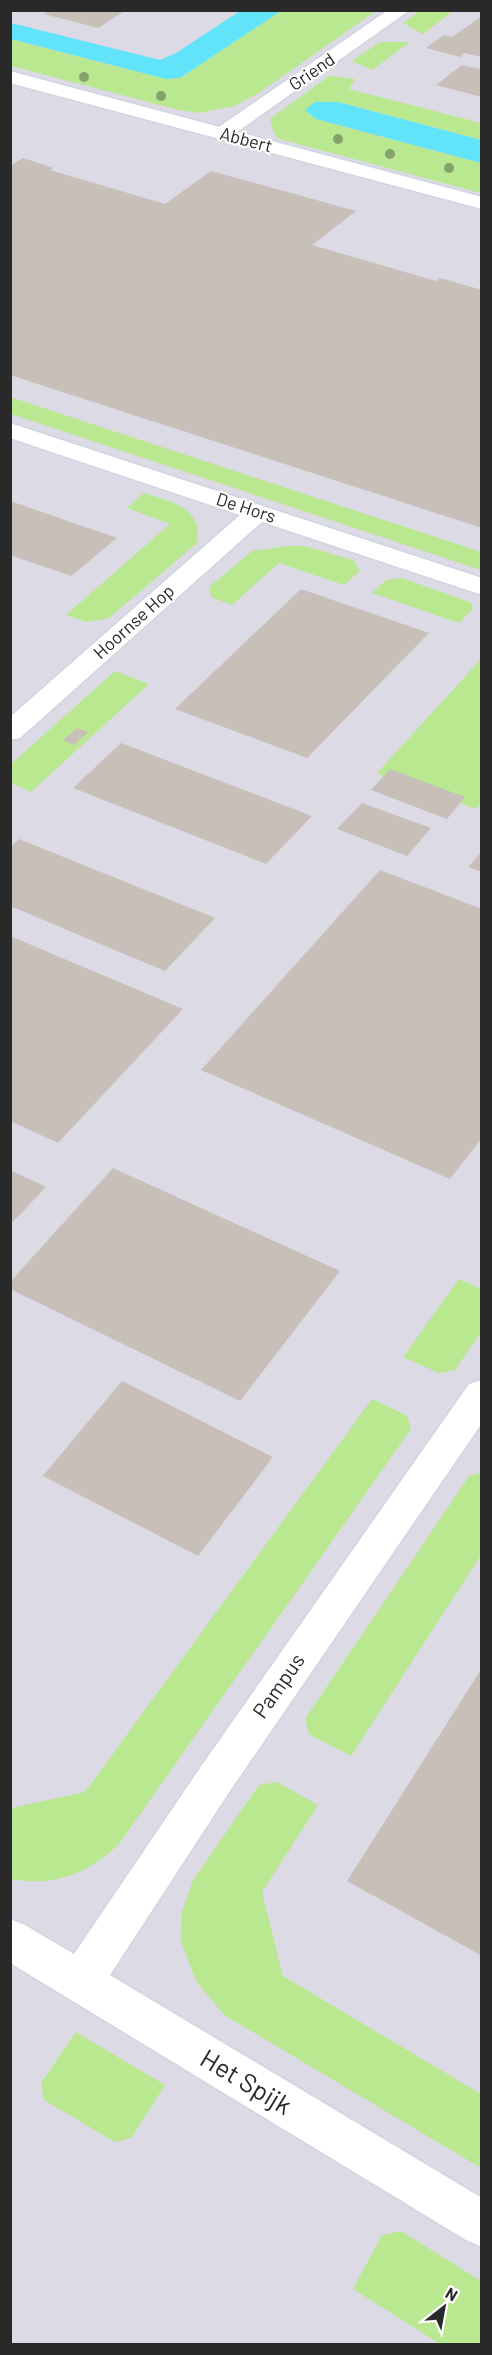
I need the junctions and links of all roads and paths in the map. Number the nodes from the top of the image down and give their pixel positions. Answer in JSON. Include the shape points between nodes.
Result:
{"nodes":[{"id":1,"x":401,"y":10,"type":"edge"},
{"id":2,"x":10,"y":77,"type":"edge"},
{"id":3,"x":223,"y":133,"type":"junction"},
{"id":4,"x":482,"y":203,"type":"edge"},
{"id":5,"x":10,"y":430,"type":"edge"},
{"id":6,"x":258,"y":512,"type":"junction"},
{"id":7,"x":482,"y":587,"type":"edge"},
{"id":8,"x":10,"y":732,"type":"edge"},
{"id":9,"x":482,"y":1394,"type":"edge"},
{"id":10,"x":10,"y":1939,"type":"edge"},
{"id":11,"x":81,"y":1981,"type":"junction"},
{"id":12,"x":482,"y":2224,"type":"edge"}],
"edges":[{"from":1,"to":3,"type":"street","name":"Griend"},
{"from":2,"to":3,"type":"street","name":"Abbert"},
{"from":3,"to":4,"type":"street","name":"Abbert"},
{"from":5,"to":6,"type":"street","name":"De Hors"},
{"from":6,"to":7,"type":"street","name":"De Hors"},
{"from":6,"to":8,"type":"street","name":"Hoornse Hop"},
{"from":9,"to":11,"type":"street","name":"Pampus","via":[[216,1778]]},
{"from":10,"to":11,"type":"street","name":"Het Spijk"},
{"from":11,"to":12,"type":"street","name":"Het Spijk"}]}
